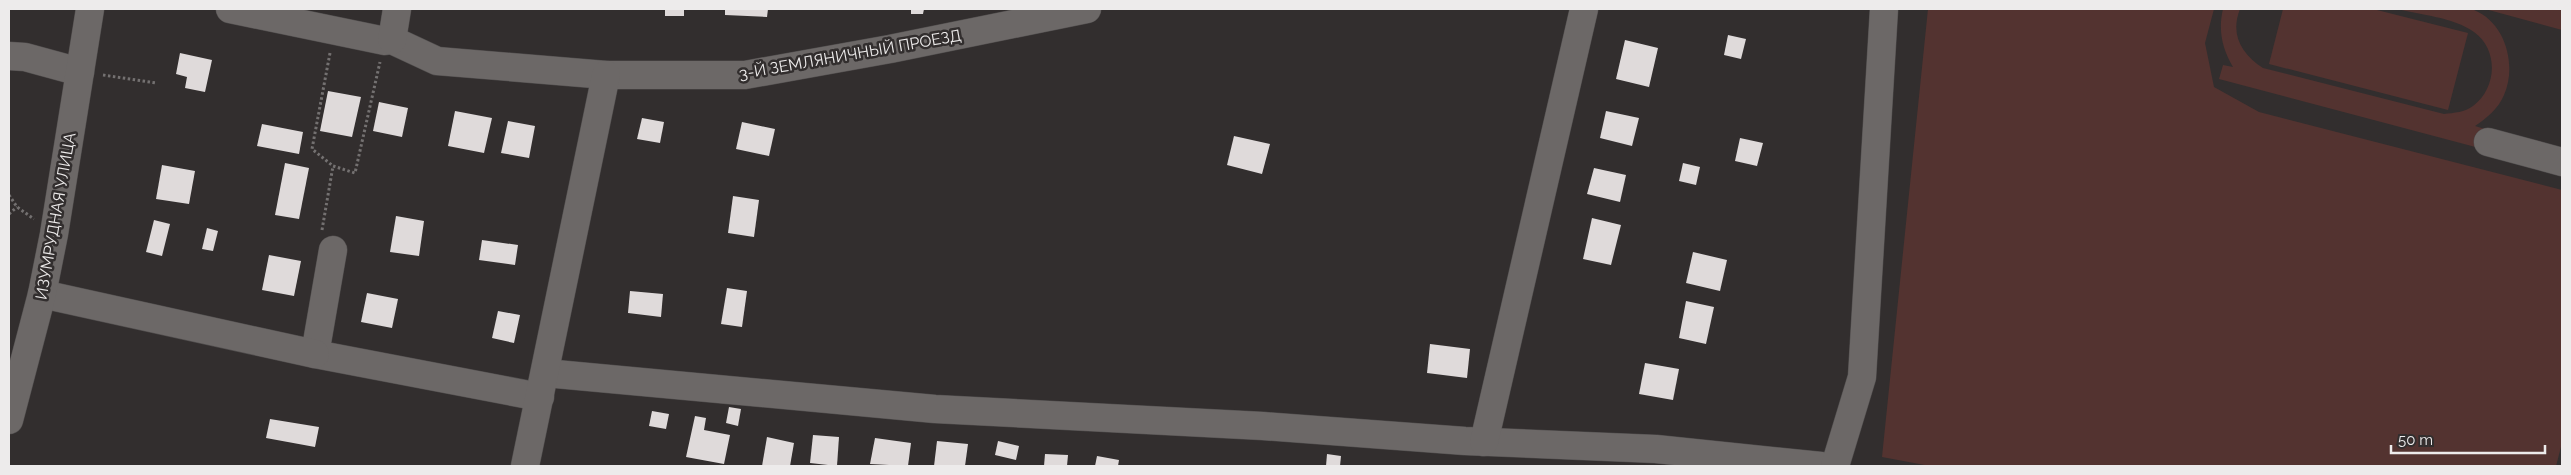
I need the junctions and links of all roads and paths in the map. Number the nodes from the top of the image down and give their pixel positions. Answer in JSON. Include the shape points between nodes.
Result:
{"nodes":[{"id":1,"x":90,"y":9,"type":"edge"},
{"id":2,"x":230,"y":9,"type":"edge"},
{"id":3,"x":397,"y":9,"type":"edge"},
{"id":4,"x":1087,"y":9,"type":"edge"},
{"id":5,"x":1584,"y":9,"type":"edge"},
{"id":6,"x":1884,"y":9,"type":"edge"},
{"id":7,"x":335,"y":31,"type":"junction"},
{"id":8,"x":388,"y":41,"type":"junction"},
{"id":9,"x":9,"y":56,"type":"edge"},
{"id":10,"x":80,"y":72,"type":"junction"},
{"id":11,"x":606,"y":75,"type":"junction"},
{"id":12,"x":156,"y":83,"type":"dead end"},
{"id":13,"x":2488,"y":142,"type":"dead end"},
{"id":14,"x":2562,"y":162,"type":"edge"},
{"id":15,"x":334,"y":166,"type":"junction"},
{"id":16,"x":9,"y":194,"type":"edge"},
{"id":17,"x":17,"y":206,"type":"junction"},
{"id":18,"x":9,"y":214,"type":"edge"},
{"id":19,"x":54,"y":234,"type":"junction"},
{"id":20,"x":334,"y":250,"type":"joint"},
{"id":21,"x":42,"y":294,"type":"junction"},
{"id":22,"x":315,"y":354,"type":"junction"},
{"id":23,"x":542,"y":385,"type":"junction"},
{"id":24,"x":9,"y":420,"type":"edge"},
{"id":25,"x":1484,"y":442,"type":"junction"},
{"id":26,"x":525,"y":466,"type":"edge"},
{"id":27,"x":1821,"y":466,"type":"edge"},
{"id":28,"x":1836,"y":466,"type":"edge"}],
"edges":[{"from":1,"to":10,"type":"street","name":"ИЗУМРУДНАЯ УЛИЦА"},
{"from":2,"to":7,"type":"street","name":"3-Й ЗЕМЛЯНИЧНЫЙ ПРОЕЗД"},
{"from":3,"to":8,"type":"street"},
{"from":4,"to":11,"type":"street","name":"3-Й ЗЕМЛЯНИЧНЫЙ ПРОЕЗД","via":[[745,75]]},
{"from":5,"to":25,"type":"street"},
{"from":6,"to":28,"type":"street","via":[[1862,378]]},
{"from":7,"to":8,"type":"street","name":"3-Й ЗЕМЛЯНИЧНЫЙ ПРОЕЗД"},
{"from":7,"to":15,"type":"path","via":[[312,149]]},
{"from":8,"to":11,"type":"street","name":"3-Й ЗЕМЛЯНИЧНЫЙ ПРОЕЗД","via":[[437,61]]},
{"from":8,"to":15,"type":"path","via":[[355,173]]},
{"from":9,"to":10,"type":"street","via":[[25,57]]},
{"from":10,"to":12,"type":"path"},
{"from":10,"to":19,"type":"street","name":"ИЗУМРУДНАЯ УЛИЦА"},
{"from":11,"to":23,"type":"street"},
{"from":13,"to":14,"type":"street"},
{"from":15,"to":20,"type":"path","via":[[321,238]]},
{"from":16,"to":17,"type":"path"},
{"from":17,"to":18,"type":"path"},
{"from":17,"to":19,"type":"path"},
{"from":19,"to":21,"type":"street","name":"ИЗУМРУДНАЯ УЛИЦА"},
{"from":20,"to":22,"type":"street"},
{"from":21,"to":22,"type":"street"},
{"from":21,"to":24,"type":"street","name":"ИЗУМРУДНАЯ УЛИЦА"},
{"from":22,"to":23,"type":"street"},
{"from":23,"to":25,"type":"street","via":[[1234,424]]},
{"from":23,"to":26,"type":"street"},
{"from":25,"to":27,"type":"street","via":[[1656,449]]}]}
